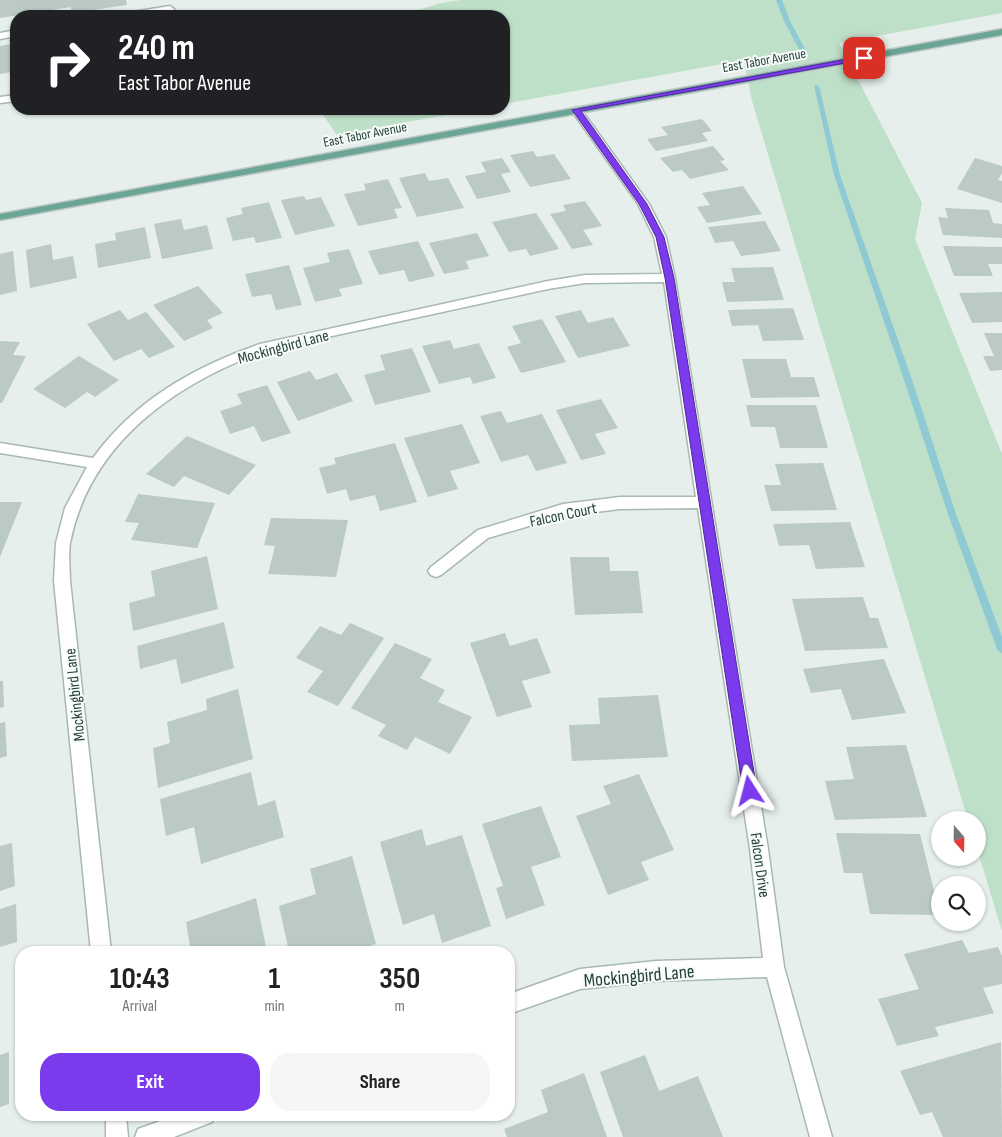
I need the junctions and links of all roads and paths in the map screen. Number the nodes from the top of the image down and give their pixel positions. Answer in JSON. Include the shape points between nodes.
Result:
{"nodes":[{"id":1,"x":1002,"y":32,"type":"edge"},
{"id":2,"x":576,"y":110,"type":"junction"},
{"id":3,"x":0,"y":217,"type":"edge"},
{"id":4,"x":669,"y":278,"type":"junction"},
{"id":5,"x":0,"y":448,"type":"edge"},
{"id":6,"x":95,"y":463,"type":"junction"},
{"id":7,"x":704,"y":502,"type":"junction"},
{"id":8,"x":436,"y":571,"type":"dead end"},
{"id":9,"x":100,"y":946,"type":"edge"},
{"id":10,"x":774,"y":968,"type":"junction"},
{"id":11,"x":515,"y":1002,"type":"edge"},
{"id":12,"x":116,"y":1121,"type":"edge"},
{"id":13,"x":189,"y":1121,"type":"edge"},
{"id":14,"x":117,"y":1137,"type":"edge"},
{"id":15,"x":146,"y":1137,"type":"edge"},
{"id":16,"x":821,"y":1137,"type":"edge"}],
"edges":[{"from":1,"to":2,"type":"main road","name":"East Tabor Avenue"},
{"from":2,"to":3,"type":"main road","name":"East Tabor Avenue"},
{"from":2,"to":4,"type":"street","name":"Falcon Drive","via":[[643,204],[660,237]]},
{"from":4,"to":6,"type":"street","name":"Mockingbird Lane","via":[[585,279],[548,285],[264,348],[208,368],[163,396],[130,425]]},
{"from":4,"to":7,"type":"street","name":"Falcon Drive"},
{"from":5,"to":6,"type":"street"},
{"from":6,"to":9,"type":"street","name":"Mockingbird Lane","via":[[76,502],[63,543],[62,581]]},
{"from":7,"to":8,"type":"street","name":"Falcon Court","via":[[620,502],[563,510],[483,534]]},
{"from":7,"to":10,"type":"street","name":"Falcon Drive","via":[[759,848]]},
{"from":10,"to":11,"type":"street","name":"Mockingbird Lane","via":[[656,971],[580,978]]},
{"from":10,"to":16,"type":"street","name":"Falcon Drive"},
{"from":12,"to":14,"type":"street"},
{"from":13,"to":15,"type":"street"}]}
